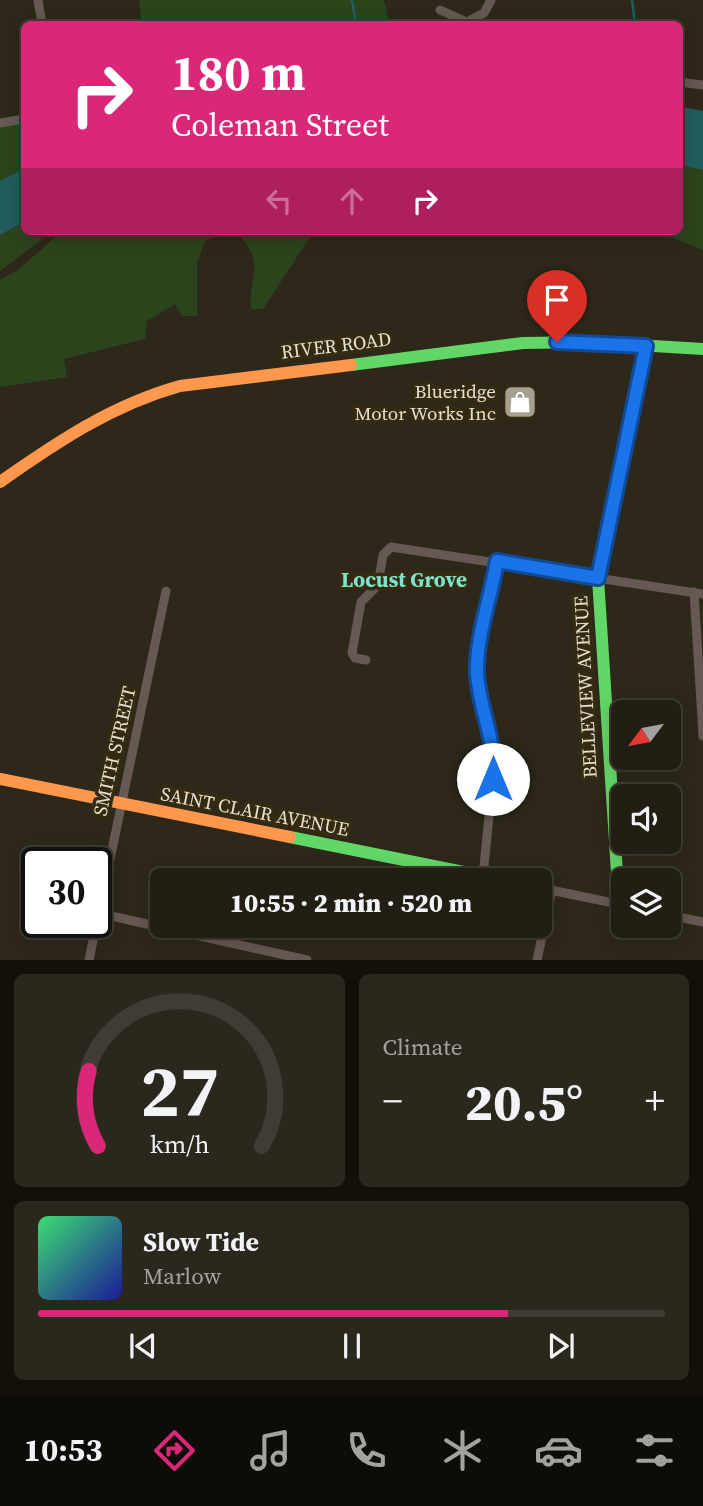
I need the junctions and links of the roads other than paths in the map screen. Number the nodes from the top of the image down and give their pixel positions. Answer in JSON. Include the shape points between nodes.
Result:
{"nodes":[{"id":1,"x":38,"y":0,"type":"edge"},
{"id":2,"x":491,"y":0,"type":"edge"},
{"id":3,"x":440,"y":10,"type":"dead end"},
{"id":4,"x":42,"y":21,"type":"edge"},
{"id":5,"x":465,"y":21,"type":"edge"},
{"id":6,"x":469,"y":21,"type":"edge"},
{"id":7,"x":683,"y":82,"type":"edge"},
{"id":8,"x":703,"y":85,"type":"edge"},
{"id":9,"x":21,"y":120,"type":"edge"},
{"id":10,"x":3,"y":123,"type":"edge"},
{"id":11,"x":646,"y":346,"type":"junction"},
{"id":12,"x":703,"y":349,"type":"edge"},
{"id":13,"x":0,"y":482,"type":"edge"},
{"id":14,"x":497,"y":561,"type":"junction"},
{"id":15,"x":598,"y":578,"type":"junction"},
{"id":16,"x":166,"y":591,"type":"dead end"},
{"id":17,"x":699,"y":593,"type":"edge"},
{"id":18,"x":366,"y":660,"type":"dead end"},
{"id":19,"x":703,"y":736,"type":"edge"},
{"id":20,"x":0,"y":779,"type":"edge"},
{"id":21,"x":120,"y":804,"type":"junction"},
{"id":22,"x":111,"y":847,"type":"edge"},
{"id":23,"x":443,"y":868,"type":"edge"},
{"id":24,"x":484,"y":868,"type":"edge"},
{"id":25,"x":618,"y":868,"type":"edge"},
{"id":26,"x":552,"y":890,"type":"edge"},
{"id":27,"x":611,"y":902,"type":"edge"},
{"id":28,"x":112,"y":916,"type":"edge"},
{"id":29,"x":681,"y":918,"type":"edge"},
{"id":30,"x":703,"y":922,"type":"edge"},
{"id":31,"x":93,"y":938,"type":"edge"},
{"id":32,"x":542,"y":938,"type":"edge"},
{"id":33,"x":89,"y":960,"type":"edge"},
{"id":34,"x":307,"y":960,"type":"edge"},
{"id":35,"x":537,"y":960,"type":"edge"}],
"edges":[{"from":1,"to":4,"type":"street"},
{"from":2,"to":6,"type":"street","via":[[484,13]]},
{"from":3,"to":5,"type":"street"},
{"from":7,"to":8,"type":"street"},
{"from":9,"to":10,"type":"street"},
{"from":11,"to":12,"type":"street","name":"RIVER ROAD"},
{"from":11,"to":13,"type":"street","name":"RIVER ROAD","via":[[495,345],[180,386],[131,400],[90,419]]},
{"from":11,"to":15,"type":"street","name":"BELLEVIEW AVENUE"},
{"from":14,"to":15,"type":"street"},
{"from":14,"to":18,"type":"street","via":[[398,547],[387,550],[378,585],[361,602],[352,653]]},
{"from":14,"to":24,"type":"street","via":[[477,661],[495,757]]},
{"from":15,"to":17,"type":"street"},
{"from":15,"to":25,"type":"street","name":"BELLEVIEW AVENUE"},
{"from":16,"to":21,"type":"street","name":"SMITH STREET"},
{"from":17,"to":19,"type":"street"},
{"from":20,"to":21,"type":"street","name":"SAINT CLAIR AVENUE"},
{"from":21,"to":22,"type":"street","name":"SMITH STREET"},
{"from":21,"to":23,"type":"street","name":"SAINT CLAIR AVENUE"},
{"from":26,"to":27,"type":"street"},
{"from":28,"to":34,"type":"street"},
{"from":29,"to":30,"type":"street"},
{"from":31,"to":33,"type":"street","name":"SMITH STREET"},
{"from":32,"to":35,"type":"street"}]}
